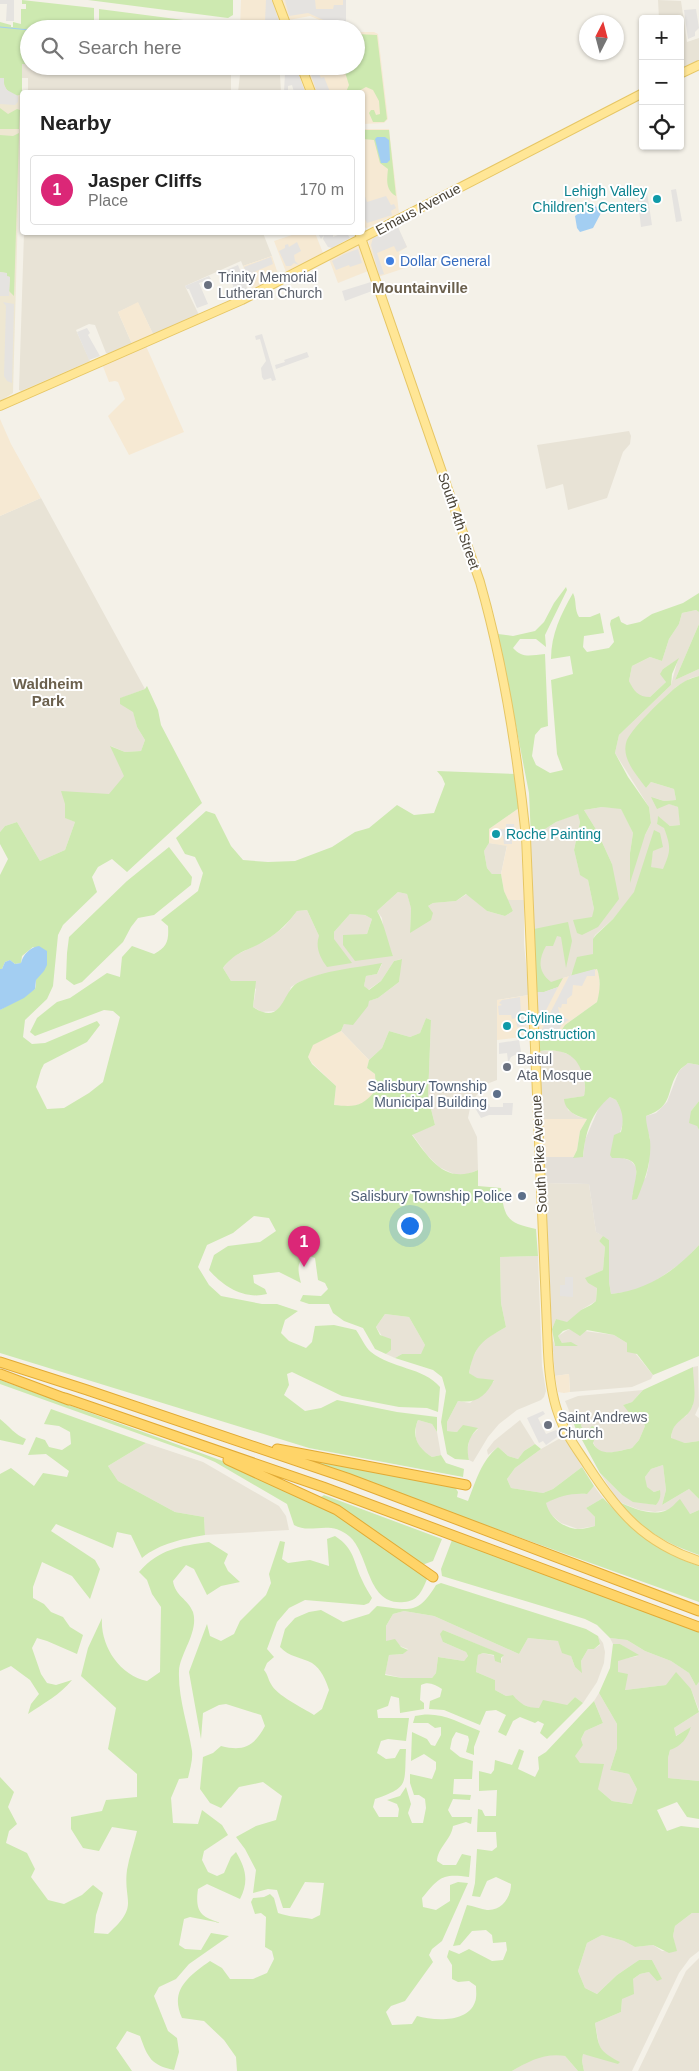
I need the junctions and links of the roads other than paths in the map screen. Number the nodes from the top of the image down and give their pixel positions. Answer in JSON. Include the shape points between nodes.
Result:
{"nodes":[{"id":1,"x":277,"y":0,"type":"edge"},
{"id":2,"x":285,"y":20,"type":"edge"},
{"id":3,"x":699,"y":65,"type":"edge"},
{"id":4,"x":684,"y":72,"type":"edge"},
{"id":5,"x":305,"y":75,"type":"edge"},
{"id":6,"x":310,"y":90,"type":"edge"},
{"id":7,"x":639,"y":95,"type":"edge"},
{"id":8,"x":365,"y":234,"type":"edge"},
{"id":9,"x":361,"y":236,"type":"edge"},
{"id":10,"x":0,"y":406,"type":"edge"},
{"id":11,"x":524,"y":818,"type":"joint"},
{"id":12,"x":0,"y":1362,"type":"edge"},
{"id":13,"x":0,"y":1374,"type":"edge"},
{"id":14,"x":87,"y":1390,"type":"junction"},
{"id":15,"x":65,"y":1398,"type":"junction"},
{"id":16,"x":466,"y":1486,"type":"dead end"},
{"id":17,"x":699,"y":1560,"type":"edge"},
{"id":18,"x":433,"y":1577,"type":"dead end"},
{"id":19,"x":699,"y":1611,"type":"edge"},
{"id":20,"x":699,"y":1627,"type":"edge"}],
"edges":[{"from":1,"to":2,"type":"main road"},
{"from":3,"to":4,"type":"main road"},
{"from":5,"to":6,"type":"main road"},
{"from":7,"to":8,"type":"main road","name":"Emaus Avenue"},
{"from":9,"to":10,"type":"main road","name":"Emaus Avenue","via":[[242,300]]},
{"from":9,"to":11,"type":"main road","name":"South 4th Street","via":[[488,611],[514,730]]},
{"from":11,"to":17,"type":"main road","name":"South Pike Avenue","via":[[548,1355],[554,1401],[567,1433],[615,1506],[653,1538]]},
{"from":12,"to":14,"type":"highway"},
{"from":13,"to":15,"type":"highway"},
{"from":14,"to":16,"type":"highway","via":[[278,1449]]},
{"from":14,"to":19,"type":"highway","via":[[347,1478]]},
{"from":15,"to":18,"type":"highway","via":[[243,1466],[318,1499]]},
{"from":15,"to":20,"type":"highway","via":[[333,1491]]}]}
